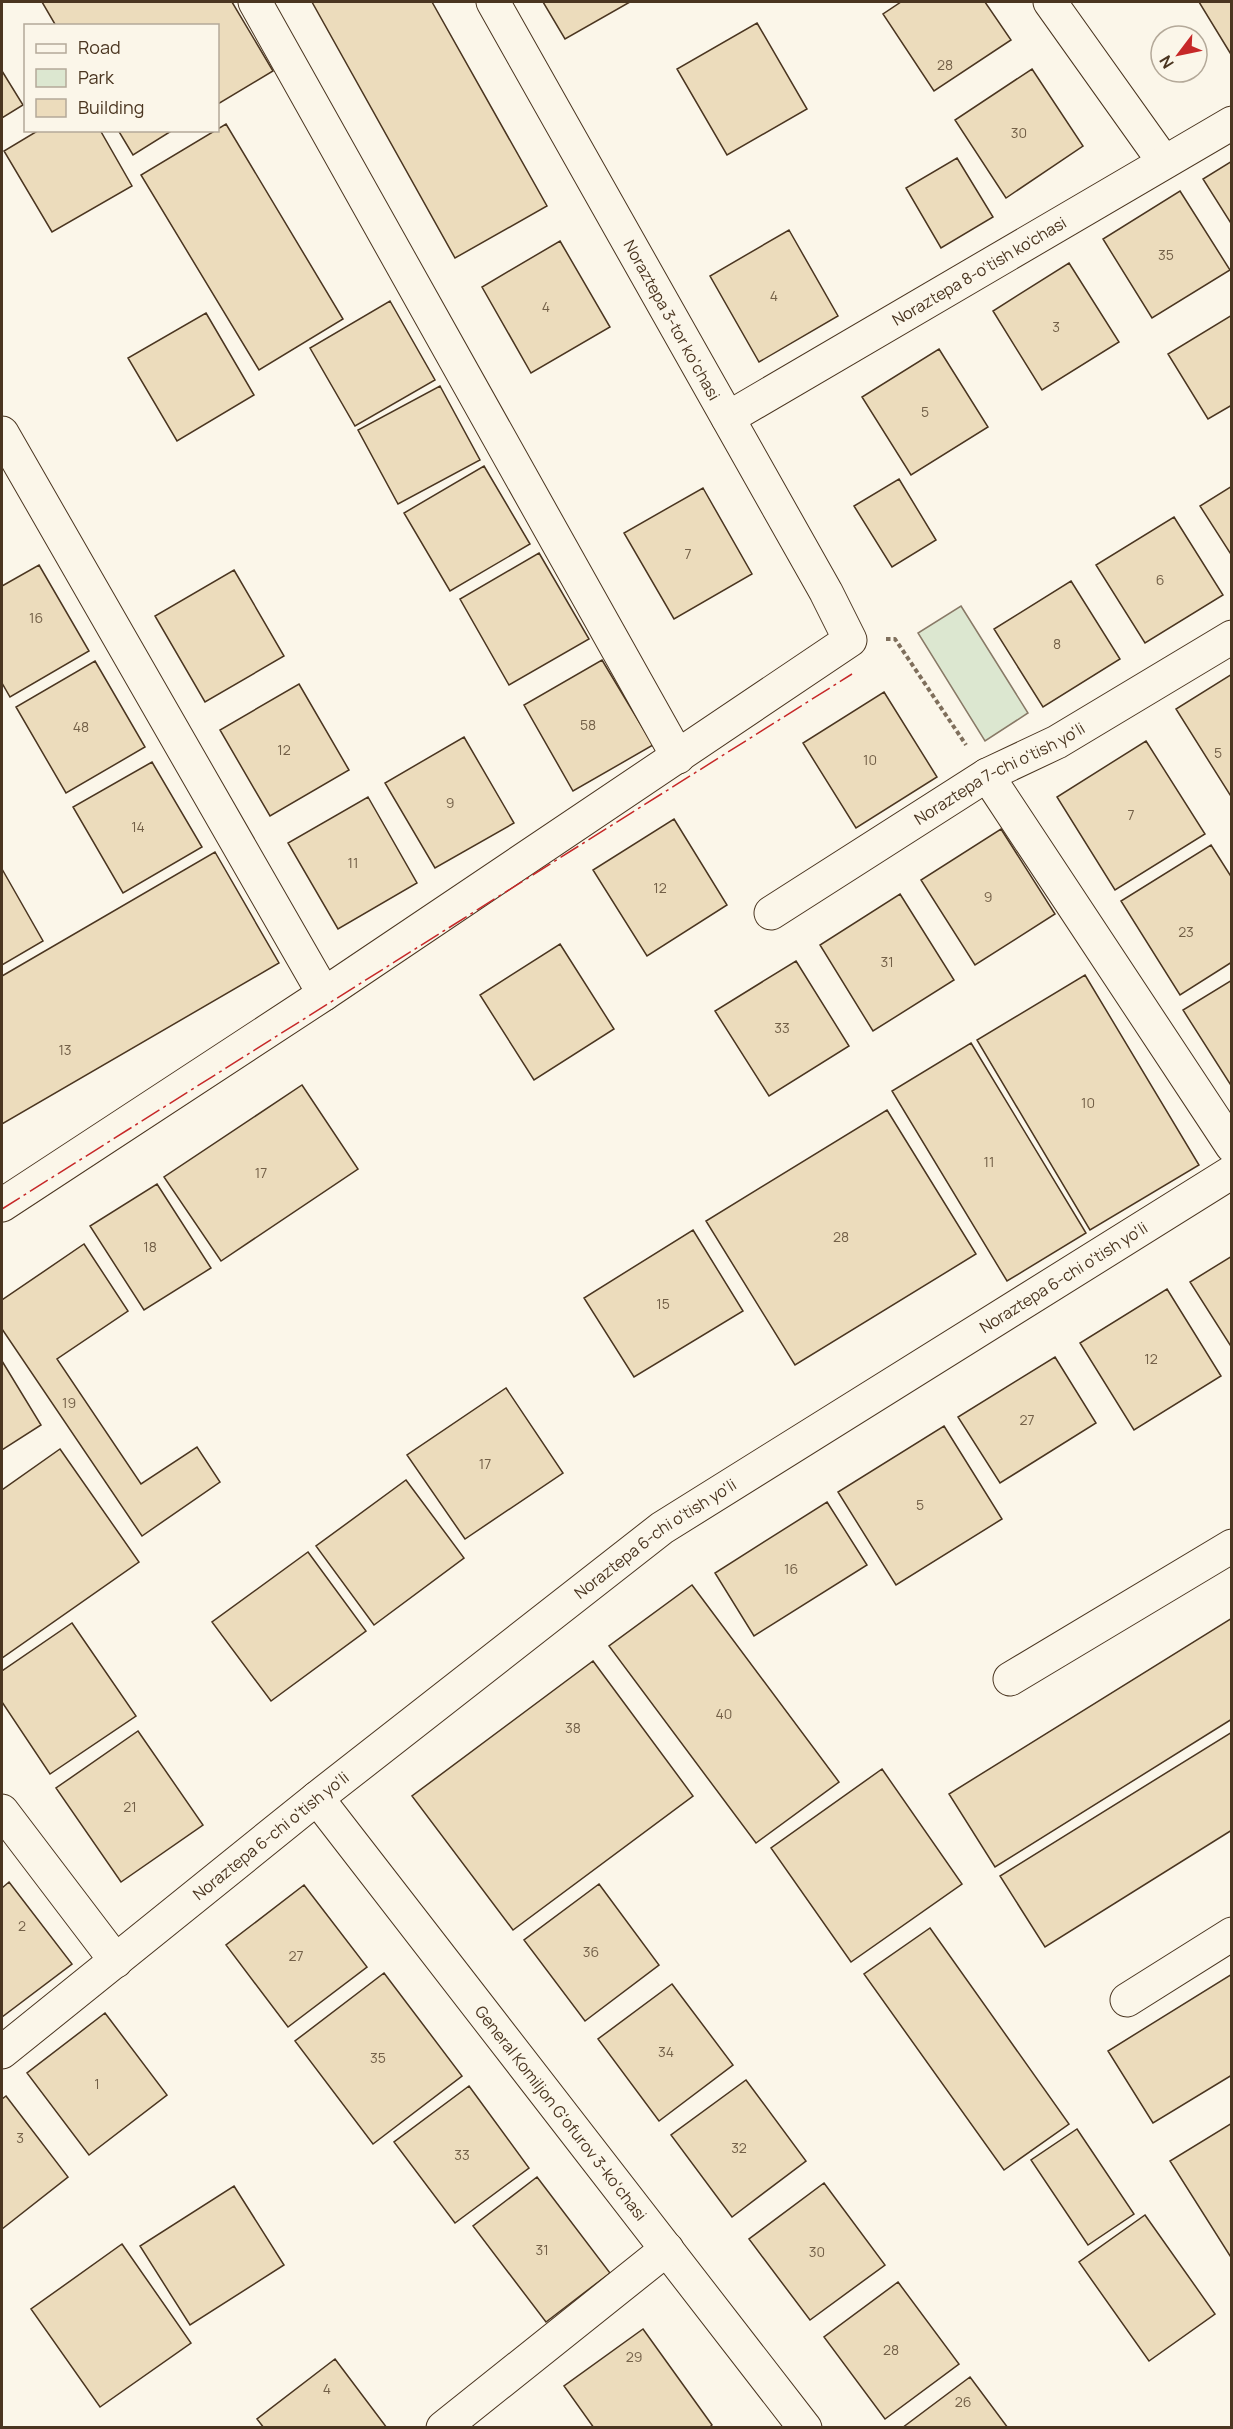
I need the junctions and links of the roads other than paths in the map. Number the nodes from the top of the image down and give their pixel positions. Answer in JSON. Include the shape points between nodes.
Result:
{"nodes":[{"id":1,"x":255,"y":2,"type":"edge"},
{"id":2,"x":493,"y":2,"type":"edge"},
{"id":3,"x":1050,"y":2,"type":"edge"},
{"id":4,"x":1232,"y":123,"type":"edge"},
{"id":5,"x":1164,"y":162,"type":"junction"},
{"id":6,"x":728,"y":418,"type":"junction"},
{"id":7,"x":2,"y":433,"type":"edge"},
{"id":8,"x":1232,"y":637,"type":"edge"},
{"id":9,"x":678,"y":757,"type":"junction"},
{"id":10,"x":987,"y":776,"type":"junction"},
{"id":11,"x":771,"y":913,"type":"dead end"},
{"id":12,"x":324,"y":994,"type":"junction"},
{"id":13,"x":1232,"y":1146,"type":"edge"},
{"id":14,"x":1232,"y":1172,"type":"edge"},
{"id":15,"x":2,"y":1205,"type":"edge"},
{"id":16,"x":1232,"y":1546,"type":"edge"},
{"id":17,"x":1010,"y":1679,"type":"dead end"},
{"id":18,"x":317,"y":1798,"type":"junction"},
{"id":19,"x":2,"y":1811,"type":"edge"},
{"id":20,"x":1232,"y":1934,"type":"edge"},
{"id":21,"x":116,"y":1961,"type":"junction"},
{"id":22,"x":1127,"y":2000,"type":"dead end"},
{"id":23,"x":2,"y":2052,"type":"edge"},
{"id":24,"x":667,"y":2249,"type":"junction"},
{"id":25,"x":443,"y":2427,"type":"edge"},
{"id":26,"x":806,"y":2427,"type":"edge"}],
"edges":[{"from":1,"to":9,"type":"street"},
{"from":2,"to":6,"type":"street","name":"Noraztepa 3-tor ko‘chasi"},
{"from":3,"to":5,"type":"street"},
{"from":4,"to":5,"type":"street","name":"Noraztepa 8-o'tish ko'chasi"},
{"from":5,"to":6,"type":"street","name":"Noraztepa 8-o'tish ko'chasi"},
{"from":6,"to":9,"type":"street","name":"Noraztepa 3-tor ko‘chasi","via":[[850,640]]},
{"from":7,"to":12,"type":"street"},
{"from":8,"to":10,"type":"street","name":"Noraztepa 7-chi o'tish yo'li","via":[[1058,742]]},
{"from":9,"to":12,"type":"street"},
{"from":10,"to":11,"type":"street","name":"Noraztepa 7-chi o'tish yo'li"},
{"from":10,"to":13,"type":"street"},
{"from":12,"to":15,"type":"street"},
{"from":14,"to":18,"type":"street","name":"Noraztepa 6-chi o'tish yo'li","via":[[662,1528]]},
{"from":16,"to":17,"type":"street"},
{"from":18,"to":21,"type":"street","name":"Noraztepa 6-chi o'tish yo'li"},
{"from":18,"to":24,"type":"street","name":"General Komiljon Gʻofurov 3-koʻchasi"},
{"from":19,"to":21,"type":"street"},
{"from":20,"to":22,"type":"street"},
{"from":21,"to":23,"type":"street","name":"Noraztepa 6-chi o'tish yo'li"},
{"from":24,"to":25,"type":"street"},
{"from":24,"to":26,"type":"street","name":"General Komiljon Gʻofurov 3-koʻchasi"}]}
